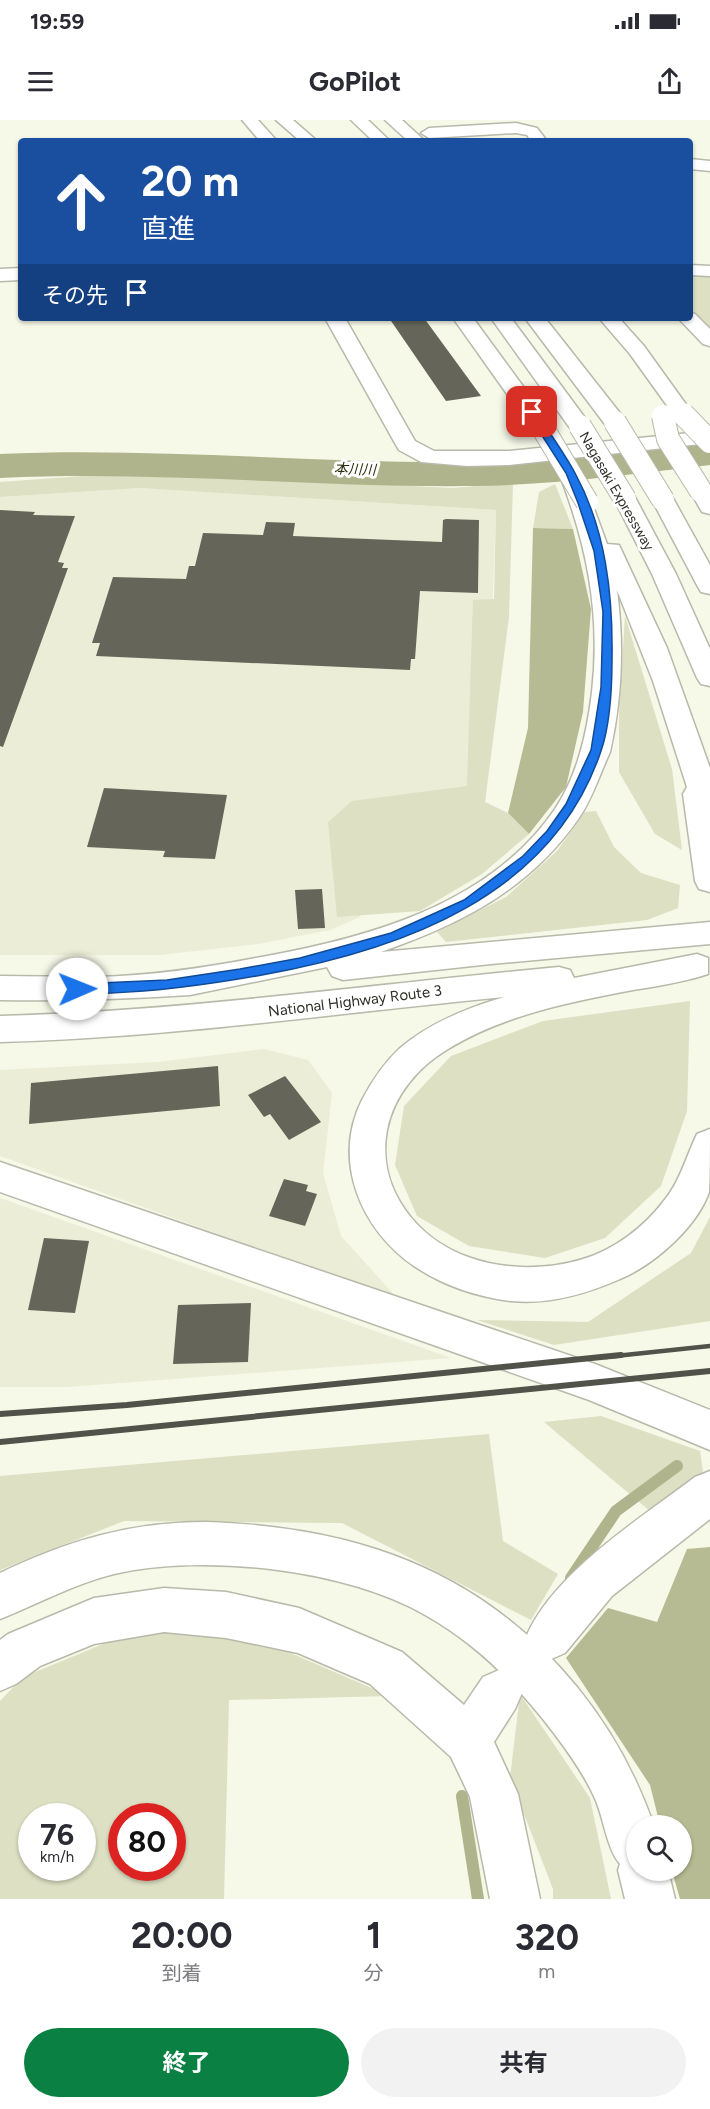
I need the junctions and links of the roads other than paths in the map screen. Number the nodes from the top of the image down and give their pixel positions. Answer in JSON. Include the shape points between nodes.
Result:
{"nodes":[{"id":1,"x":250,"y":120,"type":"edge"},
{"id":2,"x":282,"y":120,"type":"edge"},
{"id":3,"x":368,"y":120,"type":"edge"},
{"id":4,"x":393,"y":120,"type":"edge"},
{"id":5,"x":412,"y":120,"type":"edge"},
{"id":6,"x":353,"y":124,"type":"edge"},
{"id":7,"x":266,"y":138,"type":"edge"},
{"id":8,"x":299,"y":138,"type":"edge"},
{"id":9,"x":305,"y":138,"type":"edge"},
{"id":10,"x":360,"y":138,"type":"edge"},
{"id":11,"x":377,"y":138,"type":"edge"},
{"id":12,"x":388,"y":138,"type":"edge"},
{"id":13,"x":428,"y":138,"type":"edge"},
{"id":14,"x":537,"y":138,"type":"edge"},
{"id":15,"x":693,"y":164,"type":"edge"},
{"id":16,"x":710,"y":166,"type":"edge"},
{"id":17,"x":693,"y":270,"type":"edge"},
{"id":18,"x":710,"y":271,"type":"edge"},
{"id":19,"x":18,"y":274,"type":"edge"},
{"id":20,"x":0,"y":275,"type":"edge"},
{"id":21,"x":337,"y":321,"type":"edge"},
{"id":22,"x":465,"y":321,"type":"edge"},
{"id":23,"x":503,"y":321,"type":"edge"},
{"id":24,"x":537,"y":321,"type":"edge"},
{"id":25,"x":557,"y":321,"type":"edge"},
{"id":26,"x":612,"y":321,"type":"edge"},
{"id":27,"x":691,"y":321,"type":"edge"},
{"id":28,"x":710,"y":340,"type":"edge"},
{"id":29,"x":673,"y":415,"type":"junction"},
{"id":30,"x":622,"y":422,"type":"junction"},
{"id":31,"x":710,"y":437,"type":"edge"},
{"id":32,"x":710,"y":442,"type":"edge"},
{"id":33,"x":671,"y":499,"type":"junction"},
{"id":34,"x":705,"y":499,"type":"edge"},
{"id":35,"x":585,"y":503,"type":"junction"},
{"id":36,"x":710,"y":572,"type":"edge"},
{"id":37,"x":710,"y":587,"type":"edge"},
{"id":38,"x":710,"y":678,"type":"edge"},
{"id":39,"x":707,"y":825,"type":"edge"},
{"id":40,"x":710,"y":881,"type":"edge"},
{"id":41,"x":710,"y":933,"type":"edge"},
{"id":42,"x":704,"y":966,"type":"edge"},
{"id":43,"x":167,"y":985,"type":"junction"},
{"id":44,"x":0,"y":988,"type":"edge"},
{"id":45,"x":0,"y":1029,"type":"edge"},
{"id":46,"x":710,"y":1144,"type":"edge"},
{"id":47,"x":0,"y":1177,"type":"edge"},
{"id":48,"x":710,"y":1430,"type":"edge"},
{"id":49,"x":710,"y":1492,"type":"edge"},
{"id":50,"x":0,"y":1597,"type":"edge"},
{"id":51,"x":549,"y":1637,"type":"dead end"},
{"id":52,"x":0,"y":1668,"type":"edge"},
{"id":53,"x":499,"y":1693,"type":"dead end"},
{"id":54,"x":468,"y":1740,"type":"junction"},
{"id":55,"x":626,"y":1816,"type":"edge"},
{"id":56,"x":646,"y":1881,"type":"edge"},
{"id":57,"x":515,"y":1899,"type":"edge"},
{"id":58,"x":650,"y":1899,"type":"edge"}],
"edges":[{"from":1,"to":7,"type":"main road"},
{"from":2,"to":8,"type":"main road"},
{"from":2,"to":9,"type":"main road"},
{"from":3,"to":12,"type":"main road"},
{"from":4,"to":13,"type":"main road"},
{"from":5,"to":13,"type":"main road"},
{"from":6,"to":10,"type":"main road"},
{"from":6,"to":11,"type":"main road"},
{"from":13,"to":14,"type":"main road","via":[[516,128],[532,131]]},
{"from":15,"to":16,"type":"main road"},
{"from":17,"to":18,"type":"main road"},
{"from":19,"to":20,"type":"main road"},
{"from":21,"to":31,"type":"main road","via":[[407,445],[429,457],[510,458]]},
{"from":22,"to":35,"type":"main road","bridge":true,"via":[[544,430]]},
{"from":23,"to":38,"type":"main road","name":"Nagasaki Expressway","bridge":true,"via":[[580,426],[625,499],[664,574]]},
{"from":24,"to":30,"type":"main road"},
{"from":25,"to":30,"type":"main road","via":[[607,387]]},
{"from":26,"to":29,"type":"main road","via":[[646,361]]},
{"from":27,"to":28,"type":"main road"},
{"from":29,"to":32,"type":"main road","bridge":true},
{"from":29,"to":34,"type":"main road","bridge":true,"via":[[668,439]]},
{"from":30,"to":33,"type":"main road","bridge":true},
{"from":33,"to":36,"type":"main road"},
{"from":33,"to":37,"type":"main road"},
{"from":35,"to":39,"type":"main road","via":[[643,621],[683,730]]},
{"from":35,"to":43,"type":"main road","via":[[605,581],[609,648],[606,687],[596,750],[586,778],[552,834],[528,859],[469,903],[395,937],[300,963]]},
{"from":39,"to":40,"type":"main road"},
{"from":41,"to":43,"type":"main road"},
{"from":42,"to":45,"type":"main road","name":"National Highway Route 3","via":[[495,985],[231,1016],[130,1025]]},
{"from":42,"to":46,"type":"main road","via":[[538,1000],[500,1011],[437,1040],[412,1057],[378,1101],[366,1153],[369,1180],[381,1207],[398,1230],[424,1253],[454,1270],[520,1284],[584,1278],[616,1265],[647,1244],[693,1191]]},
{"from":43,"to":44,"type":"main road"},
{"from":47,"to":48,"type":"main road","via":[[595,1383]]},
{"from":49,"to":51,"type":"main road","via":[[596,1580]]},
{"from":50,"to":55,"type":"main road","via":[[93,1557],[146,1547],[254,1546],[357,1563],[408,1581],[461,1609],[508,1645],[550,1689],[585,1736],[618,1792]]},
{"from":52,"to":54,"type":"main road","via":[[24,1650],[94,1621],[164,1610],[226,1615],[299,1631],[386,1668]]},
{"from":53,"to":54,"type":"main road"},
{"from":54,"to":57,"type":"main road","via":[[494,1794]]},
{"from":56,"to":58,"type":"main road"}]}
